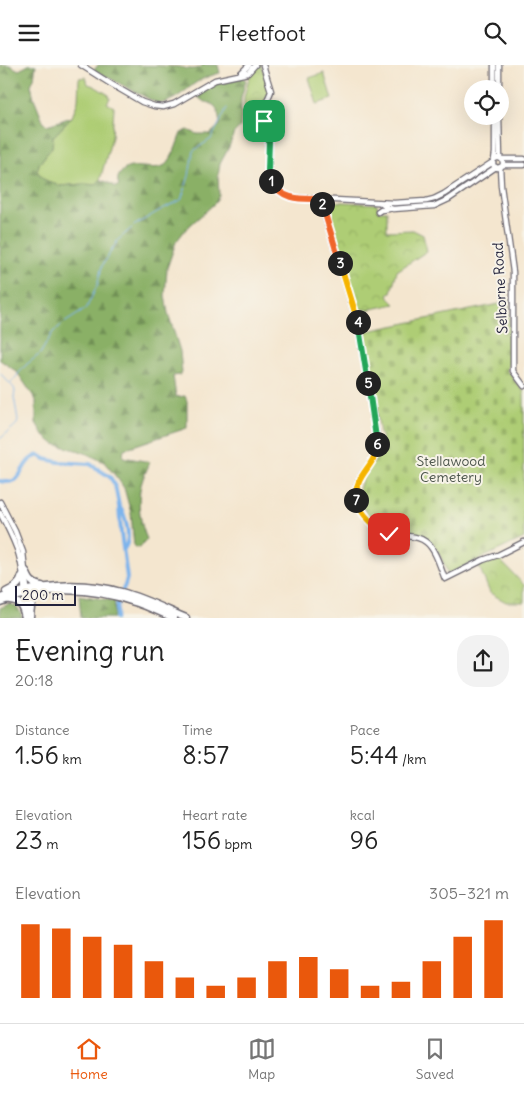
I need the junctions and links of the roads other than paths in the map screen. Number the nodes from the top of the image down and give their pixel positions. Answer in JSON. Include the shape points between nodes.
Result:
{"nodes":[{"id":1,"x":80,"y":65,"type":"edge"},
{"id":2,"x":249,"y":65,"type":"edge"},
{"id":3,"x":255,"y":65,"type":"edge"},
{"id":4,"x":263,"y":65,"type":"edge"},
{"id":5,"x":494,"y":65,"type":"edge"},
{"id":6,"x":499,"y":65,"type":"edge"},
{"id":7,"x":239,"y":75,"type":"junction"},
{"id":8,"x":494,"y":80,"type":"edge"},
{"id":9,"x":498,"y":80,"type":"edge"},
{"id":10,"x":495,"y":125,"type":"edge"},
{"id":11,"x":499,"y":125,"type":"edge"},
{"id":12,"x":524,"y":159,"type":"edge"},
{"id":13,"x":494,"y":161,"type":"junction"},
{"id":14,"x":500,"y":164,"type":"junction"},
{"id":15,"x":524,"y":165,"type":"edge"},
{"id":16,"x":453,"y":189,"type":"junction"},
{"id":17,"x":456,"y":194,"type":"junction"},
{"id":18,"x":320,"y":199,"type":"junction"},
{"id":19,"x":378,"y":202,"type":"junction"},
{"id":20,"x":407,"y":202,"type":"junction"},
{"id":21,"x":408,"y":208,"type":"junction"},
{"id":22,"x":393,"y":209,"type":"junction"},
{"id":23,"x":378,"y":213,"type":"dead end"},
{"id":24,"x":524,"y":386,"type":"edge"},
{"id":25,"x":0,"y":502,"type":"edge"},
{"id":26,"x":0,"y":513,"type":"edge"},
{"id":27,"x":524,"y":542,"type":"edge"},
{"id":28,"x":24,"y":573,"type":"junction"},
{"id":29,"x":50,"y":586,"type":"junction"},
{"id":30,"x":56,"y":590,"type":"junction"},
{"id":31,"x":101,"y":591,"type":"junction"},
{"id":32,"x":26,"y":592,"type":"junction"},
{"id":33,"x":2,"y":599,"type":"edge"},
{"id":34,"x":143,"y":603,"type":"junction"},
{"id":35,"x":28,"y":618,"type":"edge"},
{"id":36,"x":173,"y":618,"type":"edge"},
{"id":37,"x":186,"y":618,"type":"edge"}],
"edges":[{"from":1,"to":7,"type":"street","via":[[142,102],[158,107],[174,104],[215,80]]},
{"from":2,"to":7,"type":"street"},
{"from":3,"to":7,"type":"street","via":[[248,73]]},
{"from":4,"to":18,"type":"street","via":[[271,91],[262,114],[269,141],[270,180],[278,191],[288,196]]},
{"from":5,"to":8,"type":"street"},
{"from":6,"to":9,"type":"street"},
{"from":10,"to":13,"type":"street"},
{"from":11,"to":14,"type":"street","name":"Selborne Road"},
{"from":12,"to":14,"type":"street"},
{"from":13,"to":14,"type":"street","via":[[494,165]]},
{"from":13,"to":14,"type":"street","via":[[496,158]]},
{"from":13,"to":16,"type":"street"},
{"from":14,"to":15,"type":"street"},
{"from":14,"to":17,"type":"street"},
{"from":14,"to":24,"type":"street","name":"Selborne Road","via":[[513,272],[513,371]]},
{"from":16,"to":17,"type":"street"},
{"from":16,"to":20,"type":"street","via":[[431,200]]},
{"from":17,"to":21,"type":"street","via":[[434,206]]},
{"from":18,"to":19,"type":"street"},
{"from":18,"to":27,"type":"street","via":[[358,323],[376,437],[375,457],[357,485],[361,511],[386,532],[426,542],[446,579]]},
{"from":19,"to":20,"type":"street"},
{"from":19,"to":22,"type":"street"},
{"from":20,"to":21,"type":"street"},
{"from":21,"to":22,"type":"street"},
{"from":22,"to":23,"type":"street"},
{"from":25,"to":28,"type":"street","via":[[23,552]]},
{"from":26,"to":28,"type":"street"},
{"from":28,"to":29,"type":"highway","via":[[33,583]]},
{"from":28,"to":32,"type":"street"},
{"from":28,"to":33,"type":"highway","via":[[18,585]]},
{"from":29,"to":31,"type":"highway","via":[[80,586]]},
{"from":29,"to":32,"type":"highway"},
{"from":30,"to":31,"type":"highway"},
{"from":30,"to":32,"type":"highway"},
{"from":30,"to":35,"type":"highway","via":[[33,600]]},
{"from":31,"to":34,"type":"highway"},
{"from":32,"to":33,"type":"highway"},
{"from":32,"to":35,"type":"street"},
{"from":33,"to":35,"type":"highway","via":[[20,604]]},
{"from":34,"to":36,"type":"highway"},
{"from":34,"to":37,"type":"highway"}]}
